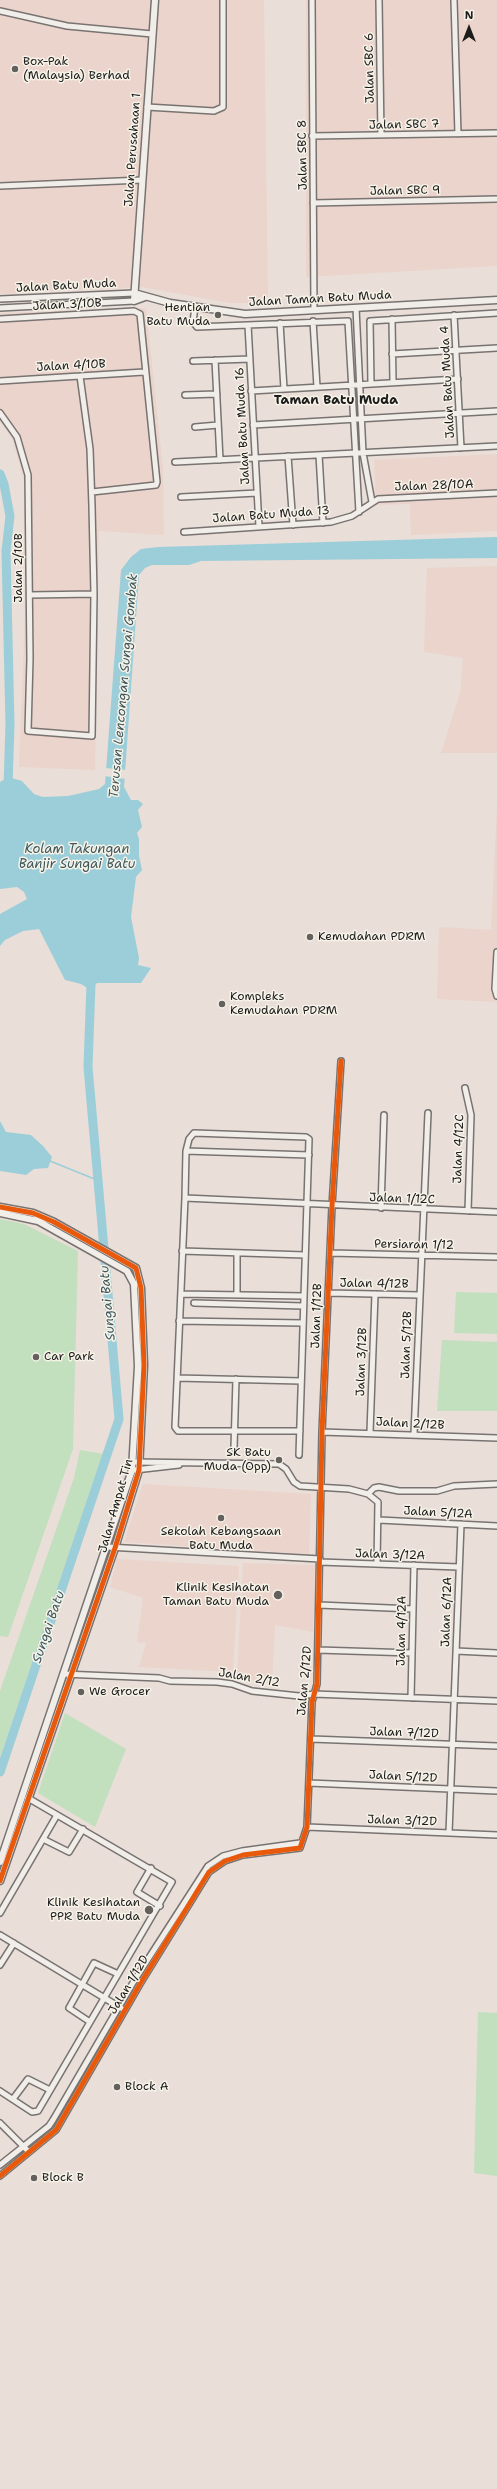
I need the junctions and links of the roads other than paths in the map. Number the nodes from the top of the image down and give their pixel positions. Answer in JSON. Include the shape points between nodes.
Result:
{"nodes":[{"id":1,"x":155,"y":0,"type":"edge"},
{"id":2,"x":223,"y":0,"type":"edge"},
{"id":3,"x":312,"y":0,"type":"edge"},
{"id":4,"x":379,"y":0,"type":"edge"},
{"id":5,"x":454,"y":0,"type":"edge"},
{"id":6,"x":0,"y":11,"type":"edge"},
{"id":7,"x":152,"y":34,"type":"junction"},
{"id":8,"x":147,"y":107,"type":"junction"},
{"id":9,"x":497,"y":133,"type":"edge"},
{"id":10,"x":458,"y":134,"type":"junction"},
{"id":11,"x":381,"y":135,"type":"junction"},
{"id":12,"x":312,"y":136,"type":"junction"},
{"id":13,"x":142,"y":180,"type":"junction"},
{"id":14,"x":0,"y":186,"type":"edge"},
{"id":15,"x":497,"y":199,"type":"edge"},
{"id":16,"x":313,"y":203,"type":"junction"},
{"id":17,"x":134,"y":293,"type":"junction"},
{"id":18,"x":144,"y":297,"type":"junction"},
{"id":19,"x":0,"y":299,"type":"edge"},
{"id":20,"x":497,"y":300,"type":"edge"},
{"id":21,"x":134,"y":301,"type":"junction"},
{"id":22,"x":195,"y":307,"type":"junction"},
{"id":23,"x":0,"y":308,"type":"edge"},
{"id":24,"x":356,"y":308,"type":"junction"},
{"id":25,"x":314,"y":310,"type":"junction"},
{"id":26,"x":497,"y":313,"type":"edge"},
{"id":27,"x":454,"y":315,"type":"junction"},
{"id":28,"x":0,"y":319,"type":"edge"},
{"id":29,"x":392,"y":319,"type":"junction"},
{"id":30,"x":313,"y":321,"type":"junction"},
{"id":31,"x":280,"y":323,"type":"junction"},
{"id":32,"x":248,"y":324,"type":"junction"},
{"id":33,"x":497,"y":348,"type":"edge"},
{"id":34,"x":456,"y":350,"type":"junction"},
{"id":35,"x":392,"y":354,"type":"junction"},
{"id":36,"x":250,"y":359,"type":"junction"},
{"id":37,"x":215,"y":360,"type":"junction"},
{"id":38,"x":193,"y":361,"type":"dead end"},
{"id":39,"x":144,"y":372,"type":"junction"},
{"id":40,"x":80,"y":376,"type":"junction"},
{"id":41,"x":458,"y":379,"type":"junction"},
{"id":42,"x":0,"y":380,"type":"edge"},
{"id":43,"x":393,"y":382,"type":"junction"},
{"id":44,"x":360,"y":384,"type":"junction"},
{"id":45,"x":371,"y":384,"type":"junction"},
{"id":46,"x":352,"y":385,"type":"junction"},
{"id":47,"x":317,"y":387,"type":"junction"},
{"id":48,"x":284,"y":389,"type":"junction"},
{"id":49,"x":252,"y":391,"type":"junction"},
{"id":50,"x":217,"y":394,"type":"junction"},
{"id":51,"x":185,"y":395,"type":"dead end"},
{"id":52,"x":497,"y":411,"type":"edge"},
{"id":53,"x":0,"y":413,"type":"edge"},
{"id":54,"x":459,"y":414,"type":"junction"},
{"id":55,"x":354,"y":419,"type":"junction"},
{"id":56,"x":362,"y":419,"type":"junction"},
{"id":57,"x":253,"y":425,"type":"junction"},
{"id":58,"x":218,"y":426,"type":"junction"},
{"id":59,"x":195,"y":427,"type":"dead end"},
{"id":60,"x":497,"y":446,"type":"edge"},
{"id":61,"x":461,"y":448,"type":"junction"},
{"id":62,"x":356,"y":453,"type":"junction"},
{"id":63,"x":363,"y":453,"type":"junction"},
{"id":64,"x":320,"y":455,"type":"junction"},
{"id":65,"x":288,"y":456,"type":"junction"},
{"id":66,"x":255,"y":458,"type":"junction"},
{"id":67,"x":220,"y":460,"type":"junction"},
{"id":68,"x":175,"y":462,"type":"dead end"},
{"id":69,"x":92,"y":492,"type":"junction"},
{"id":70,"x":257,"y":493,"type":"junction"},
{"id":71,"x":497,"y":493,"type":"edge"},
{"id":72,"x":181,"y":497,"type":"dead end"},
{"id":73,"x":372,"y":502,"type":"junction"},
{"id":74,"x":359,"y":512,"type":"junction"},
{"id":75,"x":323,"y":523,"type":"junction"},
{"id":76,"x":292,"y":524,"type":"junction"},
{"id":77,"x":259,"y":526,"type":"junction"},
{"id":78,"x":184,"y":532,"type":"dead end"},
{"id":79,"x":94,"y":594,"type":"junction"},
{"id":80,"x":30,"y":595,"type":"junction"},
{"id":81,"x":497,"y":952,"type":"edge"},
{"id":82,"x":497,"y":996,"type":"edge"},
{"id":83,"x":341,"y":1061,"type":"dead end"},
{"id":84,"x":465,"y":1088,"type":"dead end"},
{"id":85,"x":428,"y":1113,"type":"dead end"},
{"id":86,"x":384,"y":1115,"type":"dead end"},
{"id":87,"x":186,"y":1151,"type":"junction"},
{"id":88,"x":309,"y":1155,"type":"junction"},
{"id":89,"x":185,"y":1198,"type":"junction"},
{"id":90,"x":306,"y":1205,"type":"junction"},
{"id":91,"x":332,"y":1206,"type":"junction"},
{"id":92,"x":0,"y":1207,"type":"edge"},
{"id":93,"x":381,"y":1208,"type":"junction"},
{"id":94,"x":423,"y":1210,"type":"junction"},
{"id":95,"x":468,"y":1211,"type":"junction"},
{"id":96,"x":497,"y":1212,"type":"edge"},
{"id":97,"x":0,"y":1213,"type":"edge"},
{"id":98,"x":32,"y":1216,"type":"junction"},
{"id":99,"x":182,"y":1251,"type":"junction"},
{"id":100,"x":237,"y":1253,"type":"junction"},
{"id":101,"x":330,"y":1253,"type":"junction"},
{"id":102,"x":305,"y":1255,"type":"junction"},
{"id":103,"x":420,"y":1256,"type":"junction"},
{"id":104,"x":497,"y":1257,"type":"edge"},
{"id":105,"x":181,"y":1294,"type":"junction"},
{"id":106,"x":328,"y":1294,"type":"junction"},
{"id":107,"x":375,"y":1294,"type":"junction"},
{"id":108,"x":237,"y":1295,"type":"junction"},
{"id":109,"x":245,"y":1295,"type":"junction"},
{"id":110,"x":419,"y":1295,"type":"junction"},
{"id":111,"x":304,"y":1296,"type":"junction"},
{"id":112,"x":194,"y":1303,"type":"dead end"},
{"id":113,"x":245,"y":1304,"type":"junction"},
{"id":114,"x":303,"y":1306,"type":"junction"},
{"id":115,"x":179,"y":1321,"type":"junction"},
{"id":116,"x":303,"y":1323,"type":"junction"},
{"id":117,"x":177,"y":1378,"type":"junction"},
{"id":118,"x":236,"y":1379,"type":"junction"},
{"id":119,"x":301,"y":1381,"type":"junction"},
{"id":120,"x":235,"y":1430,"type":"junction"},
{"id":121,"x":300,"y":1431,"type":"junction"},
{"id":122,"x":322,"y":1432,"type":"junction"},
{"id":123,"x":370,"y":1432,"type":"junction"},
{"id":124,"x":414,"y":1434,"type":"junction"},
{"id":125,"x":497,"y":1438,"type":"edge"},
{"id":126,"x":234,"y":1448,"type":"dead end"},
{"id":127,"x":299,"y":1454,"type":"dead end"},
{"id":128,"x":137,"y":1462,"type":"junction"},
{"id":129,"x":182,"y":1464,"type":"junction"},
{"id":130,"x":136,"y":1470,"type":"junction"},
{"id":131,"x":497,"y":1484,"type":"edge"},
{"id":132,"x":321,"y":1488,"type":"junction"},
{"id":133,"x":368,"y":1494,"type":"junction"},
{"id":134,"x":379,"y":1520,"type":"junction"},
{"id":135,"x":460,"y":1524,"type":"junction"},
{"id":136,"x":497,"y":1526,"type":"edge"},
{"id":137,"x":108,"y":1547,"type":"junction"},
{"id":138,"x":115,"y":1548,"type":"junction"},
{"id":139,"x":320,"y":1561,"type":"junction"},
{"id":140,"x":377,"y":1564,"type":"junction"},
{"id":141,"x":414,"y":1565,"type":"junction"},
{"id":142,"x":459,"y":1567,"type":"junction"},
{"id":143,"x":319,"y":1605,"type":"junction"},
{"id":144,"x":413,"y":1608,"type":"junction"},
{"id":145,"x":318,"y":1650,"type":"junction"},
{"id":146,"x":456,"y":1651,"type":"junction"},
{"id":147,"x":497,"y":1652,"type":"edge"},
{"id":148,"x":412,"y":1653,"type":"junction"},
{"id":149,"x":67,"y":1674,"type":"junction"},
{"id":150,"x":314,"y":1694,"type":"junction"},
{"id":151,"x":411,"y":1698,"type":"junction"},
{"id":152,"x":454,"y":1700,"type":"junction"},
{"id":153,"x":497,"y":1701,"type":"edge"},
{"id":154,"x":310,"y":1739,"type":"junction"},
{"id":155,"x":452,"y":1744,"type":"junction"},
{"id":156,"x":497,"y":1746,"type":"edge"},
{"id":157,"x":309,"y":1783,"type":"junction"},
{"id":158,"x":450,"y":1789,"type":"junction"},
{"id":159,"x":497,"y":1791,"type":"edge"},
{"id":160,"x":28,"y":1798,"type":"junction"},
{"id":161,"x":58,"y":1814,"type":"junction"},
{"id":162,"x":13,"y":1822,"type":"junction"},
{"id":163,"x":307,"y":1827,"type":"junction"},
{"id":164,"x":83,"y":1828,"type":"junction"},
{"id":165,"x":449,"y":1833,"type":"junction"},
{"id":166,"x":497,"y":1835,"type":"edge"},
{"id":167,"x":43,"y":1839,"type":"junction"},
{"id":168,"x":300,"y":1846,"type":"junction"},
{"id":169,"x":0,"y":1862,"type":"edge"},
{"id":170,"x":151,"y":1868,"type":"junction"},
{"id":171,"x":0,"y":1881,"type":"edge"},
{"id":172,"x":160,"y":1906,"type":"junction"},
{"id":173,"x":0,"y":1913,"type":"edge"},
{"id":174,"x":0,"y":1935,"type":"edge"},
{"id":175,"x":14,"y":1943,"type":"junction"},
{"id":176,"x":0,"y":1965,"type":"edge"},
{"id":177,"x":118,"y":1974,"type":"junction"},
{"id":178,"x":82,"y":1985,"type":"junction"},
{"id":179,"x":104,"y":1998,"type":"junction"},
{"id":180,"x":119,"y":2007,"type":"junction"},
{"id":181,"x":125,"y":2011,"type":"junction"},
{"id":182,"x":90,"y":2022,"type":"junction"},
{"id":183,"x":50,"y":2090,"type":"junction"},
{"id":184,"x":0,"y":2091,"type":"edge"},
{"id":185,"x":13,"y":2099,"type":"junction"},
{"id":186,"x":0,"y":2123,"type":"edge"},
{"id":187,"x":23,"y":2146,"type":"junction"},
{"id":188,"x":29,"y":2152,"type":"junction"},
{"id":189,"x":0,"y":2165,"type":"edge"},
{"id":190,"x":0,"y":2176,"type":"edge"}],
"edges":[{"from":1,"to":7,"type":"street","name":"Jalan Perusahaan 1"},
{"from":2,"to":8,"type":"street","via":[[223,107],[214,111]]},
{"from":3,"to":12,"type":"street","name":"Jalan SBC 8"},
{"from":4,"to":11,"type":"street","name":"Jalan SBC 6"},
{"from":5,"to":10,"type":"street"},
{"from":6,"to":7,"type":"street","via":[[67,26]]},
{"from":7,"to":8,"type":"street","name":"Jalan Perusahaan 1"},
{"from":8,"to":13,"type":"street","name":"Jalan Perusahaan 1"},
{"from":9,"to":10,"type":"street","name":"Jalan SBC 7"},
{"from":10,"to":11,"type":"street","name":"Jalan SBC 7"},
{"from":11,"to":12,"type":"street","name":"Jalan SBC 7"},
{"from":12,"to":16,"type":"street","name":"Jalan SBC 8"},
{"from":13,"to":14,"type":"street"},
{"from":13,"to":17,"type":"street","name":"Jalan Perusahaan 1"},
{"from":15,"to":16,"type":"street","name":"Jalan SBC 9"},
{"from":16,"to":25,"type":"street","name":"Jalan SBC 8"},
{"from":17,"to":18,"type":"street","name":"Jalan Taman Batu Muda"},
{"from":17,"to":19,"type":"street","name":"Jalan Batu Muda"},
{"from":17,"to":21,"type":"street","name":"Jalan Perusahaan 1"},
{"from":18,"to":21,"type":"street"},
{"from":18,"to":22,"type":"street","name":"Jalan Taman Batu Muda"},
{"from":20,"to":24,"type":"street","name":"Jalan Taman Batu Muda"},
{"from":21,"to":23,"type":"street","name":"Jalan Batu Muda"},
{"from":22,"to":25,"type":"street","name":"Jalan Taman Batu Muda","via":[[245,314]]},
{"from":22,"to":32,"type":"street","via":[[193,322],[197,327]]},
{"from":24,"to":25,"type":"street","name":"Jalan Taman Batu Muda"},
{"from":24,"to":44,"type":"street"},
{"from":26,"to":27,"type":"street"},
{"from":27,"to":29,"type":"street"},
{"from":27,"to":34,"type":"street","name":"Jalan Batu Muda 4"},
{"from":28,"to":39,"type":"street","name":"Jalan 3/10B","via":[[134,311],[140,314]]},
{"from":29,"to":35,"type":"street"},
{"from":29,"to":45,"type":"street","via":[[374,319],[369,324]]},
{"from":30,"to":31,"type":"street"},
{"from":30,"to":46,"type":"street","via":[[348,321]]},
{"from":30,"to":47,"type":"street"},
{"from":31,"to":32,"type":"street"},
{"from":31,"to":48,"type":"street"},
{"from":32,"to":36,"type":"street","name":"Jalan Batu Muda 16"},
{"from":33,"to":34,"type":"street"},
{"from":34,"to":35,"type":"street"},
{"from":34,"to":41,"type":"street","name":"Jalan Batu Muda 4"},
{"from":35,"to":43,"type":"street"},
{"from":36,"to":37,"type":"street"},
{"from":36,"to":49,"type":"street","name":"Jalan Batu Muda 16"},
{"from":37,"to":38,"type":"street"},
{"from":37,"to":50,"type":"street"},
{"from":39,"to":40,"type":"street","name":"Jalan 4/10B"},
{"from":39,"to":69,"type":"street","via":[[156,485]]},
{"from":40,"to":42,"type":"street","name":"Jalan 4/10B"},
{"from":40,"to":69,"type":"street","via":[[90,449]]},
{"from":41,"to":43,"type":"street"},
{"from":41,"to":54,"type":"street","name":"Jalan Batu Muda 4"},
{"from":43,"to":45,"type":"street"},
{"from":44,"to":45,"type":"street"},
{"from":44,"to":46,"type":"street"},
{"from":44,"to":56,"type":"street"},
{"from":46,"to":47,"type":"street"},
{"from":46,"to":55,"type":"street"},
{"from":47,"to":48,"type":"street"},
{"from":48,"to":49,"type":"street"},
{"from":49,"to":57,"type":"street","name":"Jalan Batu Muda 16"},
{"from":50,"to":51,"type":"street"},
{"from":50,"to":58,"type":"street"},
{"from":52,"to":54,"type":"street"},
{"from":53,"to":80,"type":"street","name":"Jalan 2/10B","via":[[17,437],[28,475]]},
{"from":54,"to":56,"type":"street"},
{"from":54,"to":61,"type":"street","name":"Jalan Batu Muda 4"},
{"from":55,"to":56,"type":"street"},
{"from":55,"to":57,"type":"street"},
{"from":55,"to":62,"type":"street"},
{"from":56,"to":63,"type":"street"},
{"from":57,"to":66,"type":"street","name":"Jalan Batu Muda 16"},
{"from":58,"to":59,"type":"street"},
{"from":58,"to":67,"type":"street"},
{"from":60,"to":61,"type":"street"},
{"from":61,"to":63,"type":"street"},
{"from":62,"to":63,"type":"street"},
{"from":62,"to":64,"type":"street"},
{"from":62,"to":74,"type":"street"},
{"from":63,"to":73,"type":"street"},
{"from":64,"to":65,"type":"street"},
{"from":64,"to":75,"type":"street"},
{"from":65,"to":66,"type":"street"},
{"from":65,"to":76,"type":"street"},
{"from":66,"to":67,"type":"street"},
{"from":66,"to":70,"type":"street","name":"Jalan Batu Muda 16"},
{"from":67,"to":68,"type":"street"},
{"from":69,"to":79,"type":"street"},
{"from":70,"to":72,"type":"street"},
{"from":70,"to":77,"type":"street","name":"Jalan Batu Muda 16"},
{"from":71,"to":73,"type":"street","name":"Jalan 28/10A","via":[[378,499]]},
{"from":73,"to":74,"type":"street","name":"Jalan Batu Muda 13"},
{"from":74,"to":75,"type":"street","name":"Jalan Batu Muda 13","via":[[345,519]]},
{"from":75,"to":76,"type":"street","name":"Jalan Batu Muda 13"},
{"from":76,"to":77,"type":"street","name":"Jalan Batu Muda 13"},
{"from":77,"to":78,"type":"street","name":"Jalan Batu Muda 13"},
{"from":79,"to":80,"type":"street"},
{"from":79,"to":80,"type":"street","name":"Jalan 2/10B","via":[[92,736],[28,731]]},
{"from":81,"to":82,"type":"street"},
{"from":83,"to":91,"type":"street","name":"Jalan 1/12B"},
{"from":84,"to":95,"type":"street","name":"Jalan 4/12C","via":[[471,1116]]},
{"from":85,"to":94,"type":"street","name":"Jalan 5/12B"},
{"from":86,"to":93,"type":"street"},
{"from":87,"to":88,"type":"street"},
{"from":87,"to":88,"type":"street","via":[[189,1138],[194,1134],[298,1137],[309,1139]]},
{"from":87,"to":89,"type":"street"},
{"from":88,"to":90,"type":"street"},
{"from":89,"to":90,"type":"street","name":"Jalan 1/12C"},
{"from":89,"to":99,"type":"street"},
{"from":90,"to":91,"type":"street","name":"Jalan 1/12C"},
{"from":90,"to":102,"type":"street"},
{"from":91,"to":93,"type":"street","name":"Jalan 1/12C"},
{"from":91,"to":101,"type":"street","name":"Jalan 1/12B"},
{"from":92,"to":98,"type":"street","name":"Jalan Ampat Tin"},
{"from":93,"to":94,"type":"street","name":"Jalan 1/12C"},
{"from":94,"to":95,"type":"street","name":"Jalan 1/12C"},
{"from":94,"to":103,"type":"street","name":"Jalan 5/12B"},
{"from":95,"to":96,"type":"street","name":"Jalan 1/12C"},
{"from":97,"to":98,"type":"street","name":"Jalan Ampat Tin"},
{"from":98,"to":128,"type":"street","name":"Jalan Ampat Tin","via":[[116,1260],[127,1271],[134,1284],[138,1366]]},
{"from":99,"to":100,"type":"street"},
{"from":99,"to":105,"type":"street"},
{"from":100,"to":102,"type":"street"},
{"from":100,"to":108,"type":"street"},
{"from":101,"to":103,"type":"street","name":"Persiaran 1/12"},
{"from":101,"to":106,"type":"street","name":"Jalan 1/12B"},
{"from":102,"to":111,"type":"street"},
{"from":103,"to":104,"type":"street","name":"Persiaran 1/12"},
{"from":103,"to":110,"type":"street","name":"Jalan 5/12B"},
{"from":105,"to":108,"type":"street"},
{"from":105,"to":115,"type":"street"},
{"from":106,"to":107,"type":"street","name":"Jalan 4/12B"},
{"from":106,"to":122,"type":"street","name":"Jalan 1/12B"},
{"from":107,"to":110,"type":"street","name":"Jalan 4/12B"},
{"from":107,"to":123,"type":"street","name":"Jalan 3/12B"},
{"from":108,"to":109,"type":"street"},
{"from":109,"to":111,"type":"street"},
{"from":109,"to":113,"type":"street"},
{"from":110,"to":124,"type":"street","name":"Jalan 5/12B"},
{"from":111,"to":114,"type":"street"},
{"from":112,"to":113,"type":"street"},
{"from":113,"to":114,"type":"street"},
{"from":114,"to":116,"type":"street"},
{"from":115,"to":116,"type":"street"},
{"from":115,"to":117,"type":"street"},
{"from":116,"to":119,"type":"street"},
{"from":117,"to":118,"type":"street"},
{"from":117,"to":120,"type":"street","via":[[176,1430]]},
{"from":118,"to":119,"type":"street"},
{"from":118,"to":120,"type":"street"},
{"from":119,"to":121,"type":"street"},
{"from":120,"to":121,"type":"street"},
{"from":120,"to":126,"type":"street"},
{"from":121,"to":127,"type":"street"},
{"from":122,"to":123,"type":"street","name":"Jalan 2/12B"},
{"from":122,"to":132,"type":"street","name":"Jalan 1/12B"},
{"from":123,"to":124,"type":"street","name":"Jalan 2/12B"},
{"from":124,"to":125,"type":"street","name":"Jalan 2/12B"},
{"from":128,"to":129,"type":"street"},
{"from":128,"to":130,"type":"street","name":"Jalan Ampat Tin"},
{"from":129,"to":130,"type":"street"},
{"from":129,"to":132,"type":"street","via":[[279,1464],[286,1469],[297,1485]]},
{"from":130,"to":137,"type":"street","name":"Jalan Ampat Tin"},
{"from":130,"to":138,"type":"street","name":"Jalan Ampat Tin"},
{"from":131,"to":133,"type":"street","via":[[458,1485],[437,1491],[399,1491],[379,1487]]},
{"from":132,"to":133,"type":"street","via":[[349,1489]]},
{"from":132,"to":139,"type":"street","name":"Jalan 1/12B"},
{"from":133,"to":134,"type":"street","via":[[378,1502]]},
{"from":134,"to":135,"type":"street","name":"Jalan 5/12A"},
{"from":134,"to":140,"type":"street"},
{"from":135,"to":136,"type":"street","name":"Jalan 5/12A"},
{"from":135,"to":142,"type":"street","name":"Jalan 6/12A"},
{"from":137,"to":138,"type":"street","name":"Jalan 3/12A"},
{"from":137,"to":149,"type":"street","name":"Jalan Ampat Tin"},
{"from":138,"to":139,"type":"street","name":"Jalan 3/12A"},
{"from":138,"to":149,"type":"street","name":"Jalan Ampat Tin"},
{"from":139,"to":140,"type":"street","name":"Jalan 3/12A"},
{"from":139,"to":143,"type":"street","name":"Jalan 2/12D"},
{"from":140,"to":141,"type":"street","name":"Jalan 3/12A"},
{"from":141,"to":142,"type":"street","name":"Jalan 3/12A"},
{"from":141,"to":144,"type":"street","name":"Jalan 4/12A"},
{"from":142,"to":146,"type":"street","name":"Jalan 6/12A"},
{"from":143,"to":144,"type":"street"},
{"from":143,"to":145,"type":"street","name":"Jalan 2/12D"},
{"from":144,"to":148,"type":"street","name":"Jalan 4/12A"},
{"from":145,"to":148,"type":"street"},
{"from":145,"to":150,"type":"street","name":"Jalan 2/12D"},
{"from":146,"to":147,"type":"street"},
{"from":146,"to":152,"type":"street","name":"Jalan 6/12A"},
{"from":148,"to":151,"type":"street","name":"Jalan 4/12A"},
{"from":149,"to":150,"type":"street","name":"Jalan 2/12","via":[[159,1678],[170,1682],[217,1682],[252,1691],[299,1696]]},
{"from":149,"to":160,"type":"street","name":"Jalan Ampat Tin"},
{"from":149,"to":162,"type":"street","name":"Jalan Ampat Tin"},
{"from":150,"to":151,"type":"street","name":"Jalan 2/12"},
{"from":150,"to":154,"type":"street","name":"Jalan 2/12D"},
{"from":151,"to":152,"type":"street","name":"Jalan 2/12"},
{"from":152,"to":153,"type":"street","name":"Jalan 2/12"},
{"from":152,"to":155,"type":"street","name":"Jalan 6/12A"},
{"from":154,"to":155,"type":"street","name":"Jalan 7/12D"},
{"from":154,"to":157,"type":"street","name":"Jalan 2/12D"},
{"from":155,"to":156,"type":"street","name":"Jalan 7/12D"},
{"from":155,"to":158,"type":"street","name":"Jalan 6/12A"},
{"from":157,"to":158,"type":"street","name":"Jalan 5/12D"},
{"from":157,"to":163,"type":"street","name":"Jalan 2/12D"},
{"from":158,"to":159,"type":"street","name":"Jalan 5/12D"},
{"from":158,"to":165,"type":"street","name":"Jalan 6/12A"},
{"from":160,"to":161,"type":"street"},
{"from":160,"to":162,"type":"street","via":[[23,1801]]},
{"from":160,"to":171,"type":"street","name":"Jalan Ampat Tin"},
{"from":161,"to":164,"type":"street"},
{"from":161,"to":167,"type":"street"},
{"from":162,"to":169,"type":"street","name":"Jalan Ampat Tin"},
{"from":163,"to":165,"type":"street","name":"Jalan 3/12D"},
{"from":163,"to":168,"type":"street","name":"Jalan 2/12D"},
{"from":164,"to":167,"type":"street","via":[[69,1852]]},
{"from":164,"to":170,"type":"street"},
{"from":165,"to":166,"type":"street","name":"Jalan 3/12D"},
{"from":167,"to":173,"type":"street"},
{"from":168,"to":180,"type":"street","name":"Jalan 1/12D","via":[[242,1851],[224,1856],[208,1866]]},
{"from":168,"to":181,"type":"street","name":"Jalan 1/12D","via":[[243,1855],[217,1865],[209,1872]]},
{"from":170,"to":172,"type":"street","via":[[172,1882]]},
{"from":170,"to":172,"type":"street","via":[[137,1892]]},
{"from":172,"to":177,"type":"street"},
{"from":174,"to":175,"type":"street"},
{"from":175,"to":176,"type":"street"},
{"from":175,"to":178,"type":"street"},
{"from":177,"to":178,"type":"street","via":[[95,1962]]},
{"from":177,"to":179,"type":"street"},
{"from":178,"to":179,"type":"street"},
{"from":178,"to":182,"type":"street","via":[[69,2008]]},
{"from":179,"to":180,"type":"street"},
{"from":179,"to":182,"type":"street"},
{"from":180,"to":181,"type":"street"},
{"from":180,"to":187,"type":"street","name":"Jalan 1/12D","via":[[49,2126]]},
{"from":181,"to":188,"type":"street","name":"Jalan 1/12D","via":[[56,2130]]},
{"from":182,"to":183,"type":"street"},
{"from":183,"to":185,"type":"street","via":[[28,2079]]},
{"from":183,"to":185,"type":"street","via":[[35,2113]]},
{"from":184,"to":185,"type":"street"},
{"from":186,"to":187,"type":"street"},
{"from":187,"to":188,"type":"street"},
{"from":187,"to":189,"type":"street","name":"Jalan 1/12D"},
{"from":188,"to":190,"type":"street","name":"Jalan 1/12D"}]}
